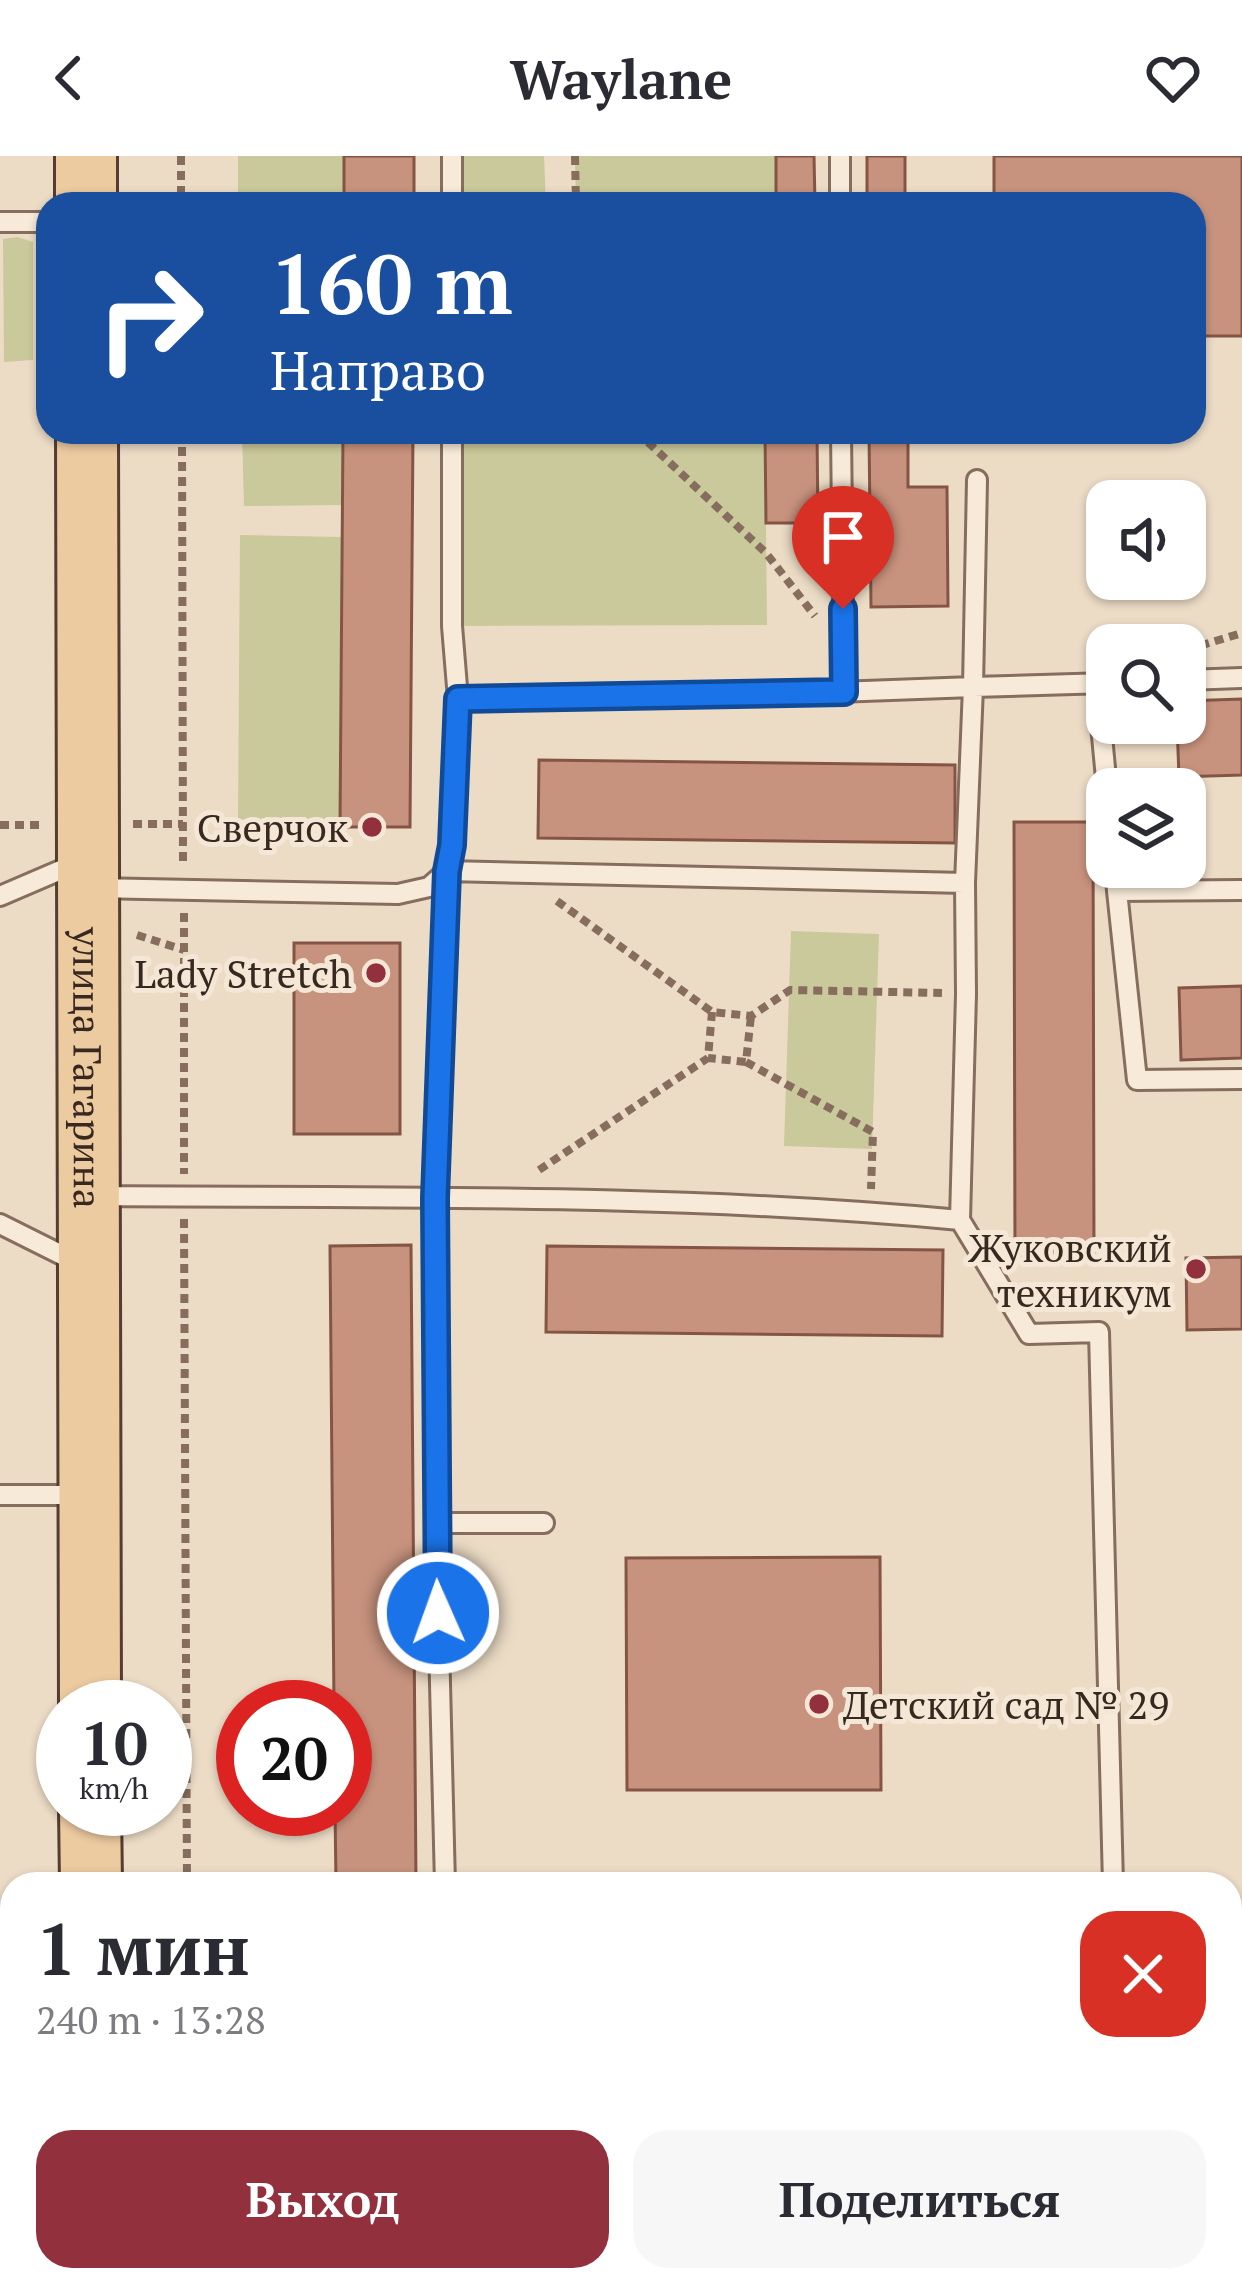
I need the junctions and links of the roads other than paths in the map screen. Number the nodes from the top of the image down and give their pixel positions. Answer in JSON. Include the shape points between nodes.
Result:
{"nodes":[{"id":1,"x":86,"y":156,"type":"edge"},
{"id":2,"x":452,"y":156,"type":"edge"},
{"id":3,"x":840,"y":156,"type":"edge"},
{"id":4,"x":86,"y":192,"type":"edge"},
{"id":5,"x":452,"y":192,"type":"edge"},
{"id":6,"x":840,"y":192,"type":"edge"},
{"id":7,"x":0,"y":222,"type":"edge"},
{"id":8,"x":36,"y":222,"type":"edge"},
{"id":9,"x":86,"y":444,"type":"edge"},
{"id":10,"x":452,"y":444,"type":"edge"},
{"id":11,"x":841,"y":444,"type":"edge"},
{"id":12,"x":977,"y":481,"type":"dead end"},
{"id":13,"x":1242,"y":679,"type":"edge"},
{"id":14,"x":1206,"y":680,"type":"edge"},
{"id":15,"x":1086,"y":684,"type":"edge"},
{"id":16,"x":974,"y":687,"type":"junction"},
{"id":17,"x":844,"y":692,"type":"junction"},
{"id":18,"x":458,"y":699,"type":"junction"},
{"id":19,"x":447,"y":871,"type":"junction"},
{"id":20,"x":87,"y":873,"type":"junction"},
{"id":21,"x":964,"y":883,"type":"junction"},
{"id":22,"x":1117,"y":888,"type":"edge"},
{"id":23,"x":1242,"y":890,"type":"edge"},
{"id":24,"x":1117,"y":891,"type":"junction"},
{"id":25,"x":0,"y":896,"type":"edge"},
{"id":26,"x":1242,"y":1079,"type":"edge"},
{"id":27,"x":88,"y":1196,"type":"junction"},
{"id":28,"x":435,"y":1198,"type":"junction"},
{"id":29,"x":960,"y":1220,"type":"junction"},
{"id":30,"x":0,"y":1224,"type":"edge"},
{"id":31,"x":88,"y":1269,"type":"junction"},
{"id":32,"x":0,"y":1495,"type":"edge"},
{"id":33,"x":89,"y":1495,"type":"junction"},
{"id":34,"x":436,"y":1523,"type":"junction"},
{"id":35,"x":544,"y":1523,"type":"dead end"},
{"id":36,"x":90,"y":1680,"type":"edge"},
{"id":37,"x":90,"y":1836,"type":"edge"},
{"id":38,"x":91,"y":1872,"type":"edge"},
{"id":39,"x":445,"y":1872,"type":"edge"},
{"id":40,"x":1113,"y":1872,"type":"edge"}],
"edges":[{"from":1,"to":4,"type":"main road"},
{"from":2,"to":5,"type":"lane"},
{"from":3,"to":6,"type":"lane"},
{"from":7,"to":8,"type":"lane"},
{"from":9,"to":20,"type":"main road","name":"улица Гагарина"},
{"from":10,"to":18,"type":"lane"},
{"from":11,"to":17,"type":"lane"},
{"from":12,"to":16,"type":"lane"},
{"from":13,"to":14,"type":"lane"},
{"from":15,"to":16,"type":"lane"},
{"from":16,"to":17,"type":"lane"},
{"from":16,"to":21,"type":"lane"},
{"from":17,"to":18,"type":"lane"},
{"from":18,"to":19,"type":"lane"},
{"from":19,"to":20,"type":"lane","via":[[429,887],[398,894],[184,890]]},
{"from":19,"to":21,"type":"lane"},
{"from":19,"to":28,"type":"lane"},
{"from":20,"to":25,"type":"lane"},
{"from":20,"to":27,"type":"main road","name":"улица Гагарина"},
{"from":21,"to":29,"type":"lane"},
{"from":22,"to":24,"type":"lane"},
{"from":23,"to":24,"type":"lane"},
{"from":24,"to":26,"type":"lane","via":[[1137,1080]]},
{"from":27,"to":28,"type":"lane"},
{"from":27,"to":31,"type":"main road","name":"улица Гагарина"},
{"from":28,"to":29,"type":"lane"},
{"from":28,"to":34,"type":"lane"},
{"from":29,"to":40,"type":"lane","via":[[1029,1334],[1099,1332]]},
{"from":30,"to":31,"type":"lane"},
{"from":31,"to":33,"type":"main road","name":"улица Гагарина"},
{"from":32,"to":33,"type":"lane"},
{"from":33,"to":36,"type":"main road","name":"улица Гагарина"},
{"from":34,"to":35,"type":"lane"},
{"from":34,"to":39,"type":"lane"},
{"from":37,"to":38,"type":"main road"}]}
